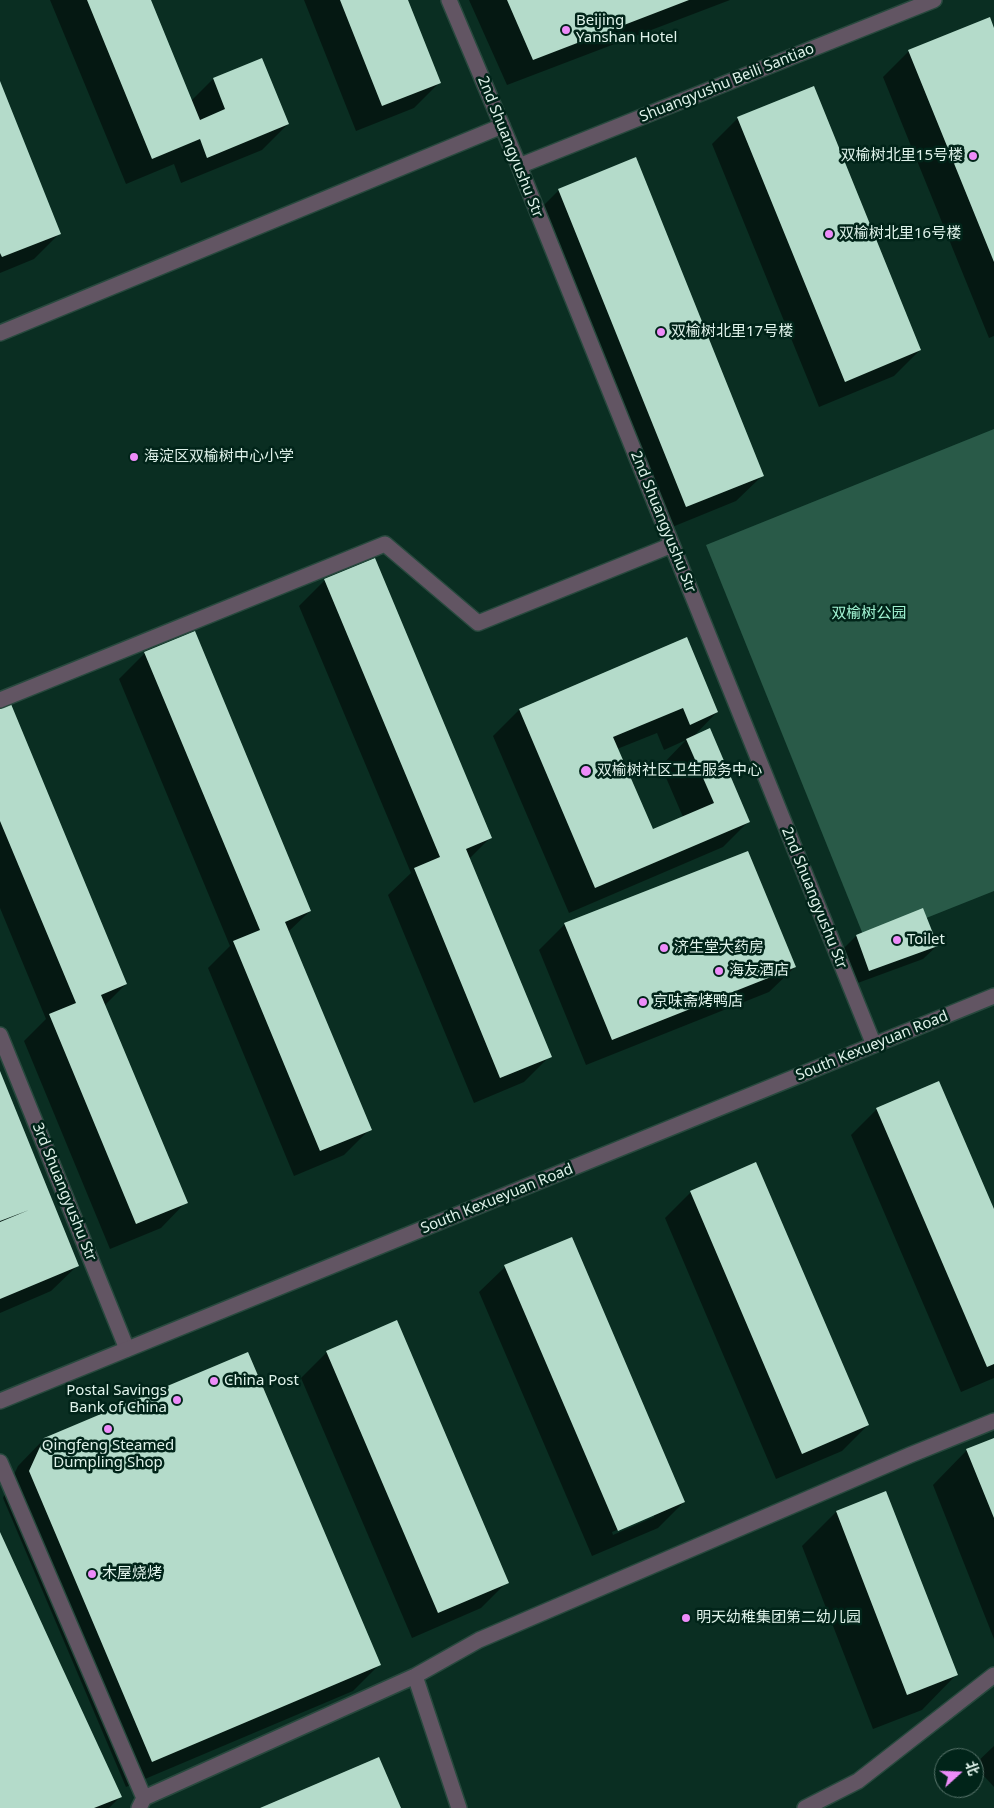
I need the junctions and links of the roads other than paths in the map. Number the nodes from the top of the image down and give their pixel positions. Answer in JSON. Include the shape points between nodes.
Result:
{"nodes":[{"id":1,"x":449,"y":0,"type":"edge"},
{"id":2,"x":934,"y":0,"type":"edge"},
{"id":3,"x":502,"y":126,"type":"junction"},
{"id":4,"x":519,"y":166,"type":"junction"},
{"id":5,"x":0,"y":333,"type":"edge"},
{"id":6,"x":672,"y":545,"type":"junction"},
{"id":7,"x":0,"y":700,"type":"edge"},
{"id":8,"x":994,"y":996,"type":"edge"},
{"id":9,"x":0,"y":1035,"type":"edge"},
{"id":10,"x":874,"y":1045,"type":"junction"},
{"id":11,"x":127,"y":1349,"type":"junction"},
{"id":12,"x":0,"y":1401,"type":"edge"},
{"id":13,"x":994,"y":1421,"type":"edge"},
{"id":14,"x":0,"y":1462,"type":"edge"},
{"id":15,"x":994,"y":1675,"type":"edge"},
{"id":16,"x":415,"y":1676,"type":"junction"},
{"id":17,"x":141,"y":1803,"type":"edge"},
{"id":18,"x":459,"y":1808,"type":"edge"},
{"id":19,"x":805,"y":1808,"type":"edge"}],
"edges":[{"from":1,"to":3,"type":"street","name":"2nd Shuangyushu Str"},
{"from":2,"to":4,"type":"street","name":"Shuangyushu Beili Santiao"},
{"from":3,"to":4,"type":"street","name":"2nd Shuangyushu Str"},
{"from":3,"to":5,"type":"street"},
{"from":4,"to":6,"type":"street","name":"2nd Shuangyushu Str"},
{"from":6,"to":7,"type":"street","via":[[478,623],[385,544]]},
{"from":6,"to":10,"type":"street","name":"2nd Shuangyushu Str"},
{"from":8,"to":10,"type":"street","name":"South Kexueyuan Road"},
{"from":9,"to":11,"type":"street","name":"3rd Shuangyushu Str"},
{"from":10,"to":11,"type":"street","name":"South Kexueyuan Road"},
{"from":11,"to":12,"type":"street","name":"South Kexueyuan Road"},
{"from":13,"to":16,"type":"street","via":[[479,1640]]},
{"from":14,"to":17,"type":"street"},
{"from":15,"to":19,"type":"street","via":[[858,1781]]},
{"from":16,"to":17,"type":"street"},
{"from":16,"to":18,"type":"street"}]}
